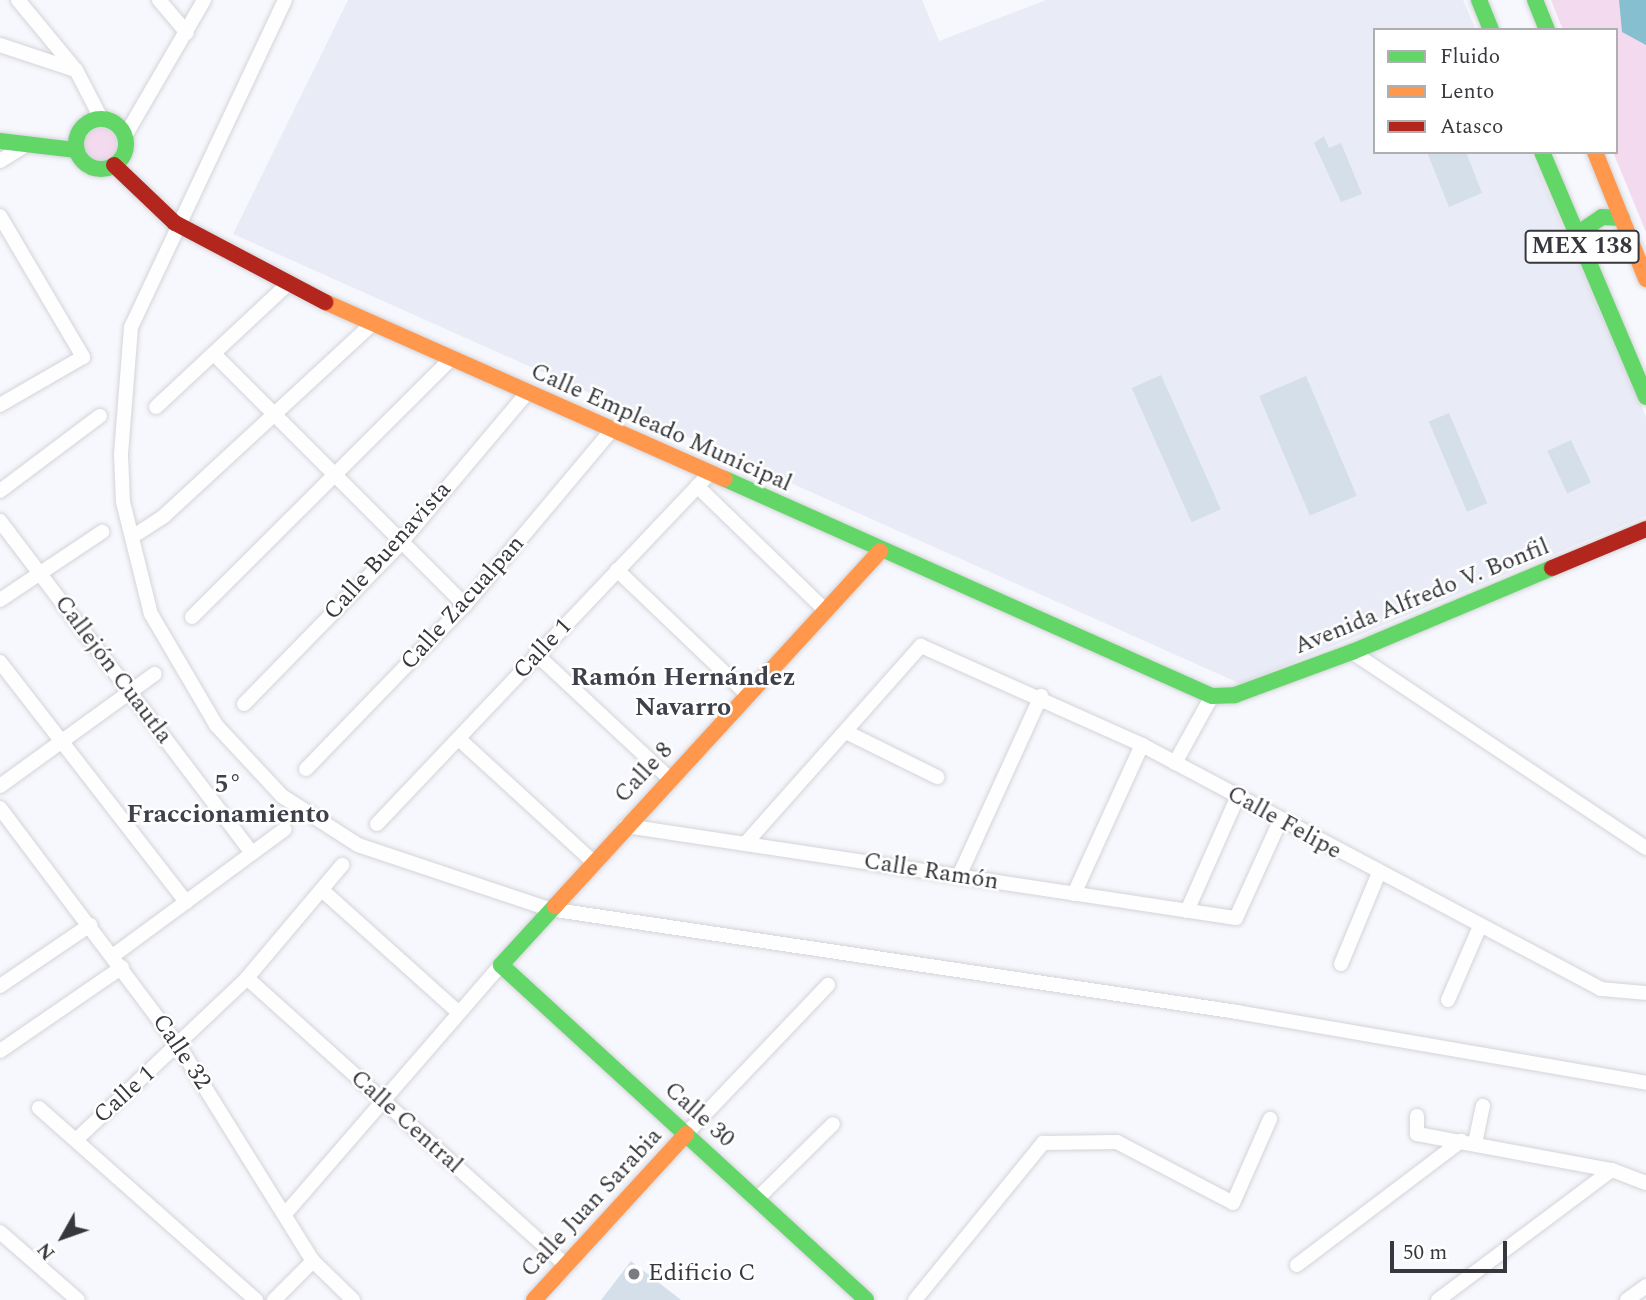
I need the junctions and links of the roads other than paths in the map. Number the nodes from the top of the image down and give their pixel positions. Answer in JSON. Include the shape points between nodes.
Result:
{"nodes":[{"id":1,"x":18,"y":0,"type":"edge"},
{"id":2,"x":159,"y":0,"type":"edge"},
{"id":3,"x":204,"y":0,"type":"edge"},
{"id":4,"x":285,"y":0,"type":"edge"},
{"id":5,"x":1479,"y":0,"type":"edge"},
{"id":6,"x":1535,"y":0,"type":"edge"},
{"id":7,"x":1490,"y":28,"type":"edge"},
{"id":8,"x":1546,"y":28,"type":"edge"},
{"id":9,"x":187,"y":33,"type":"junction"},
{"id":10,"x":0,"y":45,"type":"edge"},
{"id":11,"x":76,"y":71,"type":"junction"},
{"id":12,"x":100,"y":118,"type":"junction"},
{"id":13,"x":125,"y":136,"type":"junction"},
{"id":14,"x":0,"y":141,"type":"edge"},
{"id":15,"x":22,"y":147,"type":"junction"},
{"id":16,"x":76,"y":149,"type":"junction"},
{"id":17,"x":1543,"y":154,"type":"edge"},
{"id":18,"x":1596,"y":154,"type":"edge"},
{"id":19,"x":0,"y":161,"type":"edge"},
{"id":20,"x":114,"y":165,"type":"junction"},
{"id":21,"x":0,"y":216,"type":"edge"},
{"id":22,"x":1622,"y":218,"type":"junction"},
{"id":23,"x":175,"y":223,"type":"junction"},
{"id":24,"x":1577,"y":234,"type":"junction"},
{"id":25,"x":1646,"y":279,"type":"edge"},
{"id":26,"x":287,"y":285,"type":"junction"},
{"id":27,"x":371,"y":325,"type":"junction"},
{"id":28,"x":214,"y":354,"type":"junction"},
{"id":29,"x":450,"y":360,"type":"junction"},
{"id":30,"x":527,"y":393,"type":"junction"},
{"id":31,"x":1646,"y":397,"type":"edge"},
{"id":32,"x":0,"y":405,"type":"edge"},
{"id":33,"x":156,"y":407,"type":"dead end"},
{"id":34,"x":276,"y":415,"type":"junction"},
{"id":35,"x":100,"y":416,"type":"dead end"},
{"id":36,"x":612,"y":430,"type":"junction"},
{"id":37,"x":709,"y":474,"type":"junction"},
{"id":38,"x":337,"y":479,"type":"junction"},
{"id":39,"x":697,"y":486,"type":"junction"},
{"id":40,"x":0,"y":491,"type":"edge"},
{"id":41,"x":0,"y":520,"type":"edge"},
{"id":42,"x":1646,"y":529,"type":"edge"},
{"id":43,"x":102,"y":531,"type":"dead end"},
{"id":44,"x":132,"y":537,"type":"dead end"},
{"id":45,"x":399,"y":545,"type":"junction"},
{"id":46,"x":880,"y":551,"type":"junction"},
{"id":47,"x":617,"y":570,"type":"junction"},
{"id":48,"x":39,"y":571,"type":"junction"},
{"id":49,"x":0,"y":600,"type":"edge"},
{"id":50,"x":465,"y":605,"type":"junction"},
{"id":51,"x":825,"y":611,"type":"junction"},
{"id":52,"x":192,"y":617,"type":"dead end"},
{"id":53,"x":1352,"y":652,"type":"junction"},
{"id":54,"x":536,"y":654,"type":"junction"},
{"id":55,"x":0,"y":662,"type":"edge"},
{"id":56,"x":155,"y":674,"type":"dead end"},
{"id":57,"x":129,"y":693,"type":"junction"},
{"id":58,"x":748,"y":695,"type":"junction"},
{"id":59,"x":1041,"y":696,"type":"junction"},
{"id":60,"x":1212,"y":696,"type":"junction"},
{"id":61,"x":244,"y":704,"type":"dead end"},
{"id":62,"x":846,"y":732,"type":"junction"},
{"id":63,"x":459,"y":739,"type":"junction"},
{"id":64,"x":62,"y":742,"type":"junction"},
{"id":65,"x":1142,"y":745,"type":"junction"},
{"id":66,"x":1175,"y":763,"type":"junction"},
{"id":67,"x":306,"y":769,"type":"dead end"},
{"id":68,"x":937,"y":777,"type":"dead end"},
{"id":69,"x":670,"y":779,"type":"junction"},
{"id":70,"x":0,"y":786,"type":"edge"},
{"id":71,"x":1237,"y":798,"type":"junction"},
{"id":72,"x":0,"y":808,"type":"edge"},
{"id":73,"x":1280,"y":821,"type":"junction"},
{"id":74,"x":377,"y":824,"type":"dead end"},
{"id":75,"x":626,"y":826,"type":"junction"},
{"id":76,"x":285,"y":829,"type":"dead end"},
{"id":77,"x":745,"y":844,"type":"junction"},
{"id":78,"x":1646,"y":848,"type":"edge"},
{"id":79,"x":252,"y":853,"type":"junction"},
{"id":80,"x":593,"y":862,"type":"junction"},
{"id":81,"x":342,"y":865,"type":"dead end"},
{"id":82,"x":1378,"y":875,"type":"junction"},
{"id":83,"x":959,"y":876,"type":"junction"},
{"id":84,"x":322,"y":890,"type":"junction"},
{"id":85,"x":1074,"y":894,"type":"junction"},
{"id":86,"x":186,"y":902,"type":"junction"},
{"id":87,"x":549,"y":909,"type":"junction"},
{"id":88,"x":1187,"y":911,"type":"junction"},
{"id":89,"x":90,"y":925,"type":"junction"},
{"id":90,"x":1480,"y":926,"type":"junction"},
{"id":91,"x":118,"y":961,"type":"junction"},
{"id":92,"x":1341,"y":964,"type":"dead end"},
{"id":93,"x":501,"y":965,"type":"junction"},
{"id":94,"x":0,"y":967,"type":"edge"},
{"id":95,"x":247,"y":978,"type":"junction"},
{"id":96,"x":5,"y":983,"type":"edge"},
{"id":97,"x":828,"y":985,"type":"dead end"},
{"id":98,"x":1646,"y":993,"type":"edge"},
{"id":99,"x":1448,"y":1000,"type":"dead end"},
{"id":100,"x":459,"y":1013,"type":"junction"},
{"id":101,"x":179,"y":1046,"type":"junction"},
{"id":102,"x":0,"y":1051,"type":"edge"},
{"id":103,"x":1646,"y":1083,"type":"edge"},
{"id":104,"x":383,"y":1102,"type":"junction"},
{"id":105,"x":1483,"y":1106,"type":"dead end"},
{"id":106,"x":39,"y":1108,"type":"dead end"},
{"id":107,"x":1417,"y":1116,"type":"dead end"},
{"id":108,"x":1270,"y":1119,"type":"dead end"},
{"id":109,"x":833,"y":1124,"type":"dead end"},
{"id":110,"x":686,"y":1134,"type":"junction"},
{"id":111,"x":77,"y":1139,"type":"junction"},
{"id":112,"x":1468,"y":1142,"type":"junction"},
{"id":113,"x":1612,"y":1170,"type":"junction"},
{"id":114,"x":1646,"y":1183,"type":"edge"},
{"id":115,"x":758,"y":1198,"type":"junction"},
{"id":116,"x":286,"y":1213,"type":"junction"},
{"id":117,"x":0,"y":1232,"type":"edge"},
{"id":118,"x":313,"y":1261,"type":"junction"},
{"id":119,"x":566,"y":1265,"type":"junction"},
{"id":120,"x":1297,"y":1265,"type":"dead end"},
{"id":121,"x":1646,"y":1286,"type":"edge"},
{"id":122,"x":78,"y":1300,"type":"edge"},
{"id":123,"x":256,"y":1300,"type":"edge"},
{"id":124,"x":274,"y":1300,"type":"edge"},
{"id":125,"x":353,"y":1300,"type":"edge"},
{"id":126,"x":534,"y":1300,"type":"edge"},
{"id":127,"x":866,"y":1300,"type":"edge"},
{"id":128,"x":915,"y":1300,"type":"edge"},
{"id":129,"x":1437,"y":1300,"type":"edge"},
{"id":130,"x":1628,"y":1300,"type":"edge"}],
"edges":[{"from":1,"to":11,"type":"street"},
{"from":2,"to":9,"type":"street"},
{"from":3,"to":9,"type":"street"},
{"from":4,"to":23,"type":"street"},
{"from":5,"to":7,"type":"street"},
{"from":6,"to":8,"type":"street"},
{"from":9,"to":13,"type":"street"},
{"from":10,"to":11,"type":"street"},
{"from":11,"to":12,"type":"street"},
{"from":12,"to":13,"type":"street","via":[[115,123]]},
{"from":12,"to":16,"type":"street","via":[[81,128]]},
{"from":13,"to":20,"type":"street","via":[[125,152]]},
{"from":14,"to":15,"type":"street"},
{"from":15,"to":16,"type":"street"},
{"from":15,"to":19,"type":"street"},
{"from":16,"to":20,"type":"street","via":[[91,167]]},
{"from":17,"to":24,"type":"street","number":"MEX 138"},
{"from":18,"to":22,"type":"street","number":"MEX 138"},
{"from":20,"to":23,"type":"street","name":"Calle Empleado Municipal"},
{"from":21,"to":32,"type":"street","via":[[83,357]]},
{"from":22,"to":24,"type":"street","via":[[1602,217]]},
{"from":22,"to":25,"type":"street","number":"MEX 138"},
{"from":23,"to":26,"type":"street","name":"Calle Empleado Municipal"},
{"from":23,"to":87,"type":"street","via":[[131,327],[121,437],[130,534],[151,614],[171,655],[216,725],[304,813],[358,845],[425,872]]},
{"from":24,"to":31,"type":"street","number":"MEX 138"},
{"from":26,"to":27,"type":"street","name":"Calle Empleado Municipal"},
{"from":26,"to":28,"type":"street"},
{"from":27,"to":29,"type":"street","name":"Calle Empleado Municipal"},
{"from":27,"to":34,"type":"street"},
{"from":28,"to":33,"type":"street"},
{"from":28,"to":34,"type":"street"},
{"from":29,"to":30,"type":"street","name":"Calle Empleado Municipal"},
{"from":29,"to":38,"type":"street"},
{"from":30,"to":36,"type":"street","name":"Calle Empleado Municipal"},
{"from":30,"to":45,"type":"street","name":"Calle Buenavista"},
{"from":34,"to":38,"type":"street"},
{"from":34,"to":44,"type":"street"},
{"from":35,"to":40,"type":"street"},
{"from":36,"to":37,"type":"street","name":"Calle Empleado Municipal"},
{"from":36,"to":50,"type":"street","name":"Calle Zacualpan"},
{"from":37,"to":39,"type":"street","name":"Calle 1"},
{"from":37,"to":46,"type":"street","name":"Calle Empleado Municipal"},
{"from":38,"to":45,"type":"street"},
{"from":38,"to":52,"type":"street"},
{"from":39,"to":47,"type":"street","name":"Calle 1"},
{"from":39,"to":51,"type":"street"},
{"from":41,"to":48,"type":"street","name":"Callejón Cuautla"},
{"from":42,"to":53,"type":"street","name":"Avenida Alfredo V. Bonfil"},
{"from":43,"to":48,"type":"street"},
{"from":45,"to":50,"type":"street"},
{"from":45,"to":61,"type":"street","name":"Calle Buenavista"},
{"from":46,"to":51,"type":"street","name":"Calle 8"},
{"from":46,"to":60,"type":"street","name":"Calle Empleado Municipal"},
{"from":47,"to":54,"type":"street","name":"Calle 1"},
{"from":47,"to":58,"type":"street"},
{"from":48,"to":49,"type":"street"},
{"from":48,"to":57,"type":"street","name":"Callejón Cuautla"},
{"from":50,"to":67,"type":"street","name":"Calle Zacualpan"},
{"from":51,"to":58,"type":"street","name":"Calle 8"},
{"from":53,"to":60,"type":"street","name":"Avenida Alfredo V. Bonfil","via":[[1235,695]]},
{"from":53,"to":78,"type":"street"},
{"from":54,"to":63,"type":"street","name":"Calle 1"},
{"from":54,"to":69,"type":"street"},
{"from":55,"to":64,"type":"street"},
{"from":56,"to":57,"type":"street"},
{"from":57,"to":64,"type":"street"},
{"from":57,"to":79,"type":"street","name":"Callejón Cuautla"},
{"from":58,"to":69,"type":"street","name":"Calle 8"},
{"from":59,"to":62,"type":"street","name":"Calle Felipe","via":[[921,646]]},
{"from":59,"to":65,"type":"street","name":"Calle Felipe"},
{"from":59,"to":83,"type":"street"},
{"from":60,"to":66,"type":"street"},
{"from":62,"to":68,"type":"street"},
{"from":62,"to":77,"type":"street"},
{"from":63,"to":74,"type":"street","name":"Calle 1"},
{"from":63,"to":80,"type":"street"},
{"from":64,"to":70,"type":"street"},
{"from":64,"to":86,"type":"street"},
{"from":65,"to":66,"type":"street","name":"Calle Felipe"},
{"from":65,"to":85,"type":"street"},
{"from":66,"to":71,"type":"street","name":"Calle Felipe"},
{"from":69,"to":75,"type":"street","name":"Calle 8"},
{"from":71,"to":73,"type":"street","name":"Calle Felipe"},
{"from":71,"to":88,"type":"street"},
{"from":72,"to":89,"type":"street","name":"Calle 32"},
{"from":73,"to":82,"type":"street","name":"Calle Felipe"},
{"from":73,"to":88,"type":"street","name":"Calle Ramón","via":[[1236,918]]},
{"from":75,"to":77,"type":"street","name":"Calle Ramón"},
{"from":75,"to":80,"type":"street","name":"Calle 8"},
{"from":76,"to":79,"type":"street"},
{"from":77,"to":83,"type":"street","name":"Calle Ramón"},
{"from":79,"to":86,"type":"street"},
{"from":80,"to":87,"type":"street","name":"Calle 8"},
{"from":81,"to":84,"type":"street","name":"Calle 1"},
{"from":82,"to":90,"type":"street","name":"Calle Felipe"},
{"from":82,"to":92,"type":"street"},
{"from":83,"to":85,"type":"street","name":"Calle Ramón"},
{"from":84,"to":95,"type":"street","name":"Calle 1"},
{"from":84,"to":100,"type":"street"},
{"from":85,"to":88,"type":"street","name":"Calle Ramón"},
{"from":86,"to":91,"type":"street"},
{"from":87,"to":93,"type":"street","name":"Calle 8"},
{"from":87,"to":103,"type":"street","via":[[1237,1012]]},
{"from":89,"to":91,"type":"street","name":"Calle 32"},
{"from":89,"to":96,"type":"street"},
{"from":90,"to":98,"type":"street","name":"Calle Felipe","via":[[1601,989]]},
{"from":90,"to":99,"type":"street"},
{"from":91,"to":101,"type":"street","name":"Calle 32"},
{"from":91,"to":102,"type":"street"},
{"from":93,"to":100,"type":"street"},
{"from":93,"to":110,"type":"street","name":"Calle 30"},
{"from":94,"to":96,"type":"street"},
{"from":95,"to":101,"type":"street","name":"Calle 1"},
{"from":95,"to":104,"type":"street","name":"Calle Central"},
{"from":97,"to":110,"type":"street","name":"Calle Juan Sarabia"},
{"from":100,"to":104,"type":"street"},
{"from":101,"to":111,"type":"street","name":"Calle 1"},
{"from":101,"to":116,"type":"street","name":"Calle 32"},
{"from":104,"to":116,"type":"street"},
{"from":104,"to":119,"type":"street","name":"Calle Central"},
{"from":105,"to":112,"type":"street"},
{"from":106,"to":111,"type":"street"},
{"from":107,"to":112,"type":"street","via":[[1417,1134]]},
{"from":108,"to":128,"type":"street","via":[[1233,1203],[1117,1142],[1043,1143]]},
{"from":109,"to":115,"type":"street"},
{"from":110,"to":115,"type":"street","name":"Calle 30"},
{"from":110,"to":119,"type":"street","name":"Calle Juan Sarabia"},
{"from":111,"to":123,"type":"street"},
{"from":112,"to":113,"type":"street"},
{"from":112,"to":120,"type":"street"},
{"from":113,"to":114,"type":"street"},
{"from":113,"to":129,"type":"street"},
{"from":115,"to":127,"type":"street","name":"Calle 30"},
{"from":116,"to":118,"type":"street","name":"Calle 32"},
{"from":117,"to":122,"type":"street"},
{"from":118,"to":124,"type":"street"},
{"from":118,"to":125,"type":"street","name":"Calle 32"},
{"from":119,"to":126,"type":"street","name":"Calle Juan Sarabia"},
{"from":121,"to":130,"type":"street"}]}
